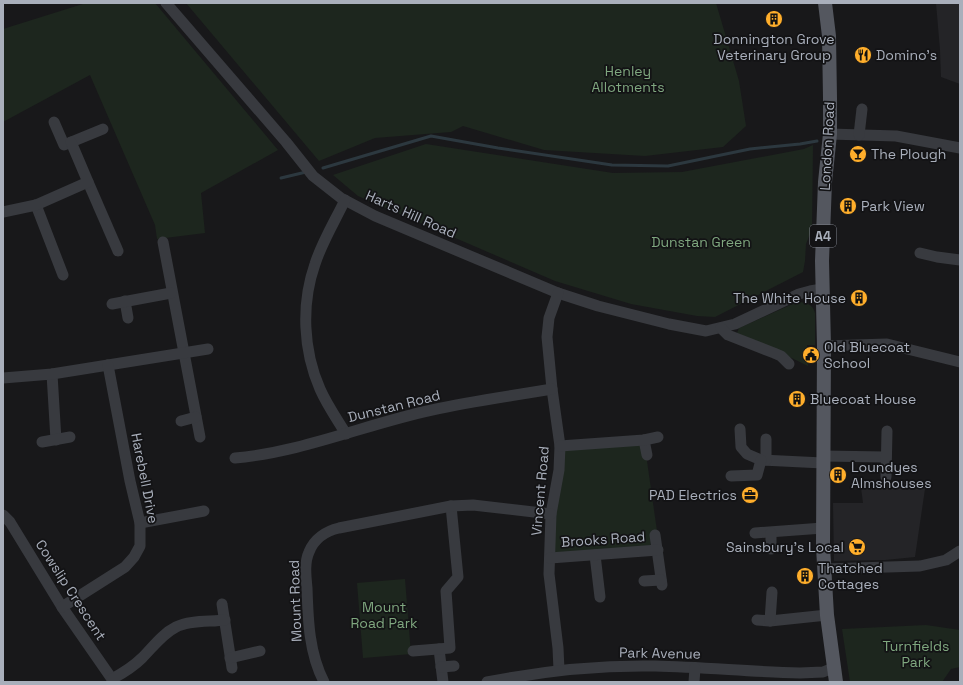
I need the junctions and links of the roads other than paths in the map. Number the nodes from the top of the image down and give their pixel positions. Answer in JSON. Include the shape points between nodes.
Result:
{"nodes":[{"id":1,"x":166,"y":3,"type":"edge"},
{"id":2,"x":825,"y":3,"type":"edge"},
{"id":3,"x":862,"y":109,"type":"dead end"},
{"id":4,"x":54,"y":122,"type":"dead end"},
{"id":5,"x":103,"y":129,"type":"dead end"},
{"id":6,"x":830,"y":134,"type":"junction"},
{"id":7,"x":859,"y":135,"type":"junction"},
{"id":8,"x":71,"y":142,"type":"junction"},
{"id":9,"x":960,"y":148,"type":"edge"},
{"id":10,"x":88,"y":182,"type":"junction"},
{"id":11,"x":345,"y":200,"type":"junction"},
{"id":12,"x":36,"y":205,"type":"junction"},
{"id":13,"x":3,"y":212,"type":"edge"},
{"id":14,"x":163,"y":242,"type":"dead end"},
{"id":15,"x":118,"y":251,"type":"dead end"},
{"id":16,"x":920,"y":253,"type":"dead end"},
{"id":17,"x":960,"y":260,"type":"edge"},
{"id":18,"x":63,"y":275,"type":"dead end"},
{"id":19,"x":822,"y":289,"type":"junction"},
{"id":20,"x":171,"y":292,"type":"junction"},
{"id":21,"x":558,"y":293,"type":"junction"},
{"id":22,"x":125,"y":302,"type":"junction"},
{"id":23,"x":112,"y":304,"type":"dead end"},
{"id":24,"x":128,"y":318,"type":"dead end"},
{"id":25,"x":721,"y":328,"type":"junction"},
{"id":26,"x":824,"y":346,"type":"junction"},
{"id":27,"x":208,"y":350,"type":"dead end"},
{"id":28,"x":184,"y":353,"type":"junction"},
{"id":29,"x":960,"y":362,"type":"edge"},
{"id":30,"x":789,"y":364,"type":"dead end"},
{"id":31,"x":108,"y":365,"type":"junction"},
{"id":32,"x":52,"y":374,"type":"junction"},
{"id":33,"x":3,"y":378,"type":"edge"},
{"id":34,"x":552,"y":389,"type":"junction"},
{"id":35,"x":196,"y":417,"type":"junction"},
{"id":36,"x":181,"y":421,"type":"dead end"},
{"id":37,"x":740,"y":430,"type":"dead end"},
{"id":38,"x":887,"y":432,"type":"dead end"},
{"id":39,"x":346,"y":434,"type":"junction"},
{"id":40,"x":70,"y":437,"type":"dead end"},
{"id":41,"x":200,"y":437,"type":"dead end"},
{"id":42,"x":658,"y":437,"type":"dead end"},
{"id":43,"x":766,"y":439,"type":"dead end"},
{"id":44,"x":56,"y":440,"type":"junction"},
{"id":45,"x":644,"y":440,"type":"junction"},
{"id":46,"x":42,"y":442,"type":"dead end"},
{"id":47,"x":560,"y":446,"type":"junction"},
{"id":48,"x":241,"y":454,"type":"dead end"},
{"id":49,"x":647,"y":455,"type":"dead end"},
{"id":50,"x":886,"y":457,"type":"junction"},
{"id":51,"x":823,"y":459,"type":"junction"},
{"id":52,"x":763,"y":460,"type":"junction"},
{"id":53,"x":731,"y":476,"type":"dead end"},
{"id":54,"x":886,"y":477,"type":"dead end"},
{"id":55,"x":451,"y":506,"type":"junction"},
{"id":56,"x":204,"y":511,"type":"dead end"},
{"id":57,"x":551,"y":514,"type":"junction"},
{"id":58,"x":3,"y":515,"type":"edge"},
{"id":59,"x":140,"y":523,"type":"junction"},
{"id":60,"x":823,"y":528,"type":"junction"},
{"id":61,"x":755,"y":533,"type":"dead end"},
{"id":62,"x":771,"y":533,"type":"junction"},
{"id":63,"x":655,"y":535,"type":"dead end"},
{"id":64,"x":771,"y":549,"type":"dead end"},
{"id":65,"x":658,"y":550,"type":"junction"},
{"id":66,"x":960,"y":551,"type":"edge"},
{"id":67,"x":595,"y":555,"type":"junction"},
{"id":68,"x":550,"y":558,"type":"junction"},
{"id":69,"x":824,"y":569,"type":"junction"},
{"id":70,"x":644,"y":581,"type":"dead end"},
{"id":71,"x":772,"y":592,"type":"dead end"},
{"id":72,"x":600,"y":596,"type":"dead end"},
{"id":73,"x":222,"y":604,"type":"dead end"},
{"id":74,"x":62,"y":607,"type":"junction"},
{"id":75,"x":827,"y":615,"type":"junction"},
{"id":76,"x":225,"y":620,"type":"junction"},
{"id":77,"x":757,"y":620,"type":"dead end"},
{"id":78,"x":770,"y":621,"type":"junction"},
{"id":79,"x":439,"y":649,"type":"junction"},
{"id":80,"x":260,"y":651,"type":"dead end"},
{"id":81,"x":413,"y":651,"type":"dead end"},
{"id":82,"x":454,"y":666,"type":"dead end"},
{"id":83,"x":441,"y":667,"type":"junction"},
{"id":84,"x":695,"y":668,"type":"junction"},
{"id":85,"x":559,"y":670,"type":"junction"},
{"id":86,"x":836,"y":676,"type":"edge"},
{"id":87,"x":113,"y":681,"type":"edge"},
{"id":88,"x":324,"y":682,"type":"edge"},
{"id":89,"x":443,"y":682,"type":"edge"},
{"id":90,"x":487,"y":682,"type":"edge"},
{"id":91,"x":694,"y":682,"type":"edge"}],
"edges":[{"from":1,"to":11,"type":"street","name":"Harts Hill Road","via":[[313,176]]},
{"from":2,"to":6,"type":"main road","name":"London Road","number":"A4","via":[[829,36]]},
{"from":3,"to":7,"type":"street"},
{"from":4,"to":8,"type":"street","via":[[64,145]]},
{"from":5,"to":8,"type":"street"},
{"from":6,"to":7,"type":"street"},
{"from":6,"to":19,"type":"main road","name":"London Road","number":"A4","via":[[825,182]]},
{"from":7,"to":9,"type":"street","via":[[896,136]]},
{"from":8,"to":10,"type":"street"},
{"from":10,"to":12,"type":"street"},
{"from":10,"to":15,"type":"street"},
{"from":11,"to":21,"type":"street","name":"Harts Hill Road","via":[[375,216]]},
{"from":11,"to":39,"type":"street","via":[[315,263],[308,290],[305,320],[311,359],[320,389]]},
{"from":12,"to":13,"type":"street"},
{"from":12,"to":18,"type":"street"},
{"from":14,"to":20,"type":"street"},
{"from":16,"to":17,"type":"street"},
{"from":19,"to":25,"type":"street","name":"Harts Hill Road","via":[[799,294]]},
{"from":19,"to":26,"type":"main road","number":"A4"},
{"from":20,"to":22,"type":"street"},
{"from":20,"to":28,"type":"street"},
{"from":21,"to":25,"type":"street","name":"Harts Hill Road","via":[[669,324],[706,331]]},
{"from":21,"to":34,"type":"street","name":"Vincent Road","via":[[548,328]]},
{"from":22,"to":23,"type":"street"},
{"from":22,"to":24,"type":"street"},
{"from":25,"to":30,"type":"street","via":[[728,335],[781,356]]},
{"from":26,"to":29,"type":"street","via":[[887,344]]},
{"from":26,"to":51,"type":"main road","number":"A4"},
{"from":27,"to":28,"type":"street"},
{"from":28,"to":31,"type":"street"},
{"from":28,"to":35,"type":"street"},
{"from":31,"to":32,"type":"street"},
{"from":31,"to":59,"type":"street","name":"Harebell Drive"},
{"from":32,"to":33,"type":"street"},
{"from":32,"to":44,"type":"street"},
{"from":34,"to":39,"type":"street","name":"Dunstan Road","via":[[432,410]]},
{"from":34,"to":47,"type":"street","name":"Vincent Road"},
{"from":35,"to":36,"type":"street"},
{"from":35,"to":41,"type":"street"},
{"from":37,"to":52,"type":"street","via":[[741,447],[747,454]]},
{"from":38,"to":50,"type":"street"},
{"from":39,"to":48,"type":"street","name":"Dunstan Road","via":[[293,448]]},
{"from":40,"to":44,"type":"street"},
{"from":42,"to":45,"type":"street"},
{"from":43,"to":52,"type":"street"},
{"from":44,"to":46,"type":"street"},
{"from":45,"to":47,"type":"street"},
{"from":45,"to":49,"type":"street"},
{"from":47,"to":57,"type":"street","name":"Vincent Road","via":[[560,470]]},
{"from":50,"to":51,"type":"street"},
{"from":50,"to":54,"type":"street"},
{"from":51,"to":52,"type":"street"},
{"from":51,"to":60,"type":"main road","number":"A4"},
{"from":52,"to":53,"type":"street","via":[[757,474]]},
{"from":55,"to":57,"type":"street","name":"Mount Road","via":[[473,505]]},
{"from":55,"to":79,"type":"street","via":[[458,577],[446,591],[450,648]]},
{"from":55,"to":88,"type":"street","name":"Mount Road","via":[[330,530],[312,546],[306,561],[308,620],[313,653],[318,672]]},
{"from":56,"to":59,"type":"street"},
{"from":57,"to":68,"type":"street","name":"Vincent Road"},
{"from":58,"to":74,"type":"street","name":"Cowslip Crescent","via":[[10,522]]},
{"from":59,"to":74,"type":"street","name":"Harebell Drive","via":[[140,546],[130,562]]},
{"from":60,"to":62,"type":"street"},
{"from":60,"to":69,"type":"main road","number":"A4"},
{"from":61,"to":62,"type":"street"},
{"from":62,"to":64,"type":"street"},
{"from":63,"to":65,"type":"street","name":"Brooks Road"},
{"from":65,"to":67,"type":"street","name":"Brooks Road"},
{"from":65,"to":70,"type":"street","name":"Brooks Road","via":[[662,582]]},
{"from":66,"to":69,"type":"street","via":[[946,560],[920,566]]},
{"from":67,"to":68,"type":"street","name":"Brooks Road"},
{"from":67,"to":72,"type":"street"},
{"from":68,"to":85,"type":"street","name":"Vincent Road","via":[[549,574]]},
{"from":69,"to":75,"type":"main road","number":"A4"},
{"from":71,"to":78,"type":"street"},
{"from":73,"to":76,"type":"street"},
{"from":74,"to":87,"type":"street","name":"Cowslip Crescent"},
{"from":75,"to":78,"type":"street"},
{"from":75,"to":86,"type":"main road","number":"A4"},
{"from":76,"to":80,"type":"street","via":[[231,663]]},
{"from":76,"to":87,"type":"street","via":[[176,627]]},
{"from":77,"to":78,"type":"street"},
{"from":79,"to":81,"type":"street"},
{"from":79,"to":83,"type":"street"},
{"from":82,"to":83,"type":"street"},
{"from":83,"to":89,"type":"street"},
{"from":84,"to":85,"type":"street","name":"Park Avenue","via":[[629,666]]},
{"from":84,"to":86,"type":"street","name":"Park Avenue","via":[[823,672]]},
{"from":84,"to":91,"type":"street"},
{"from":85,"to":90,"type":"street","name":"Park Avenue"}]}
